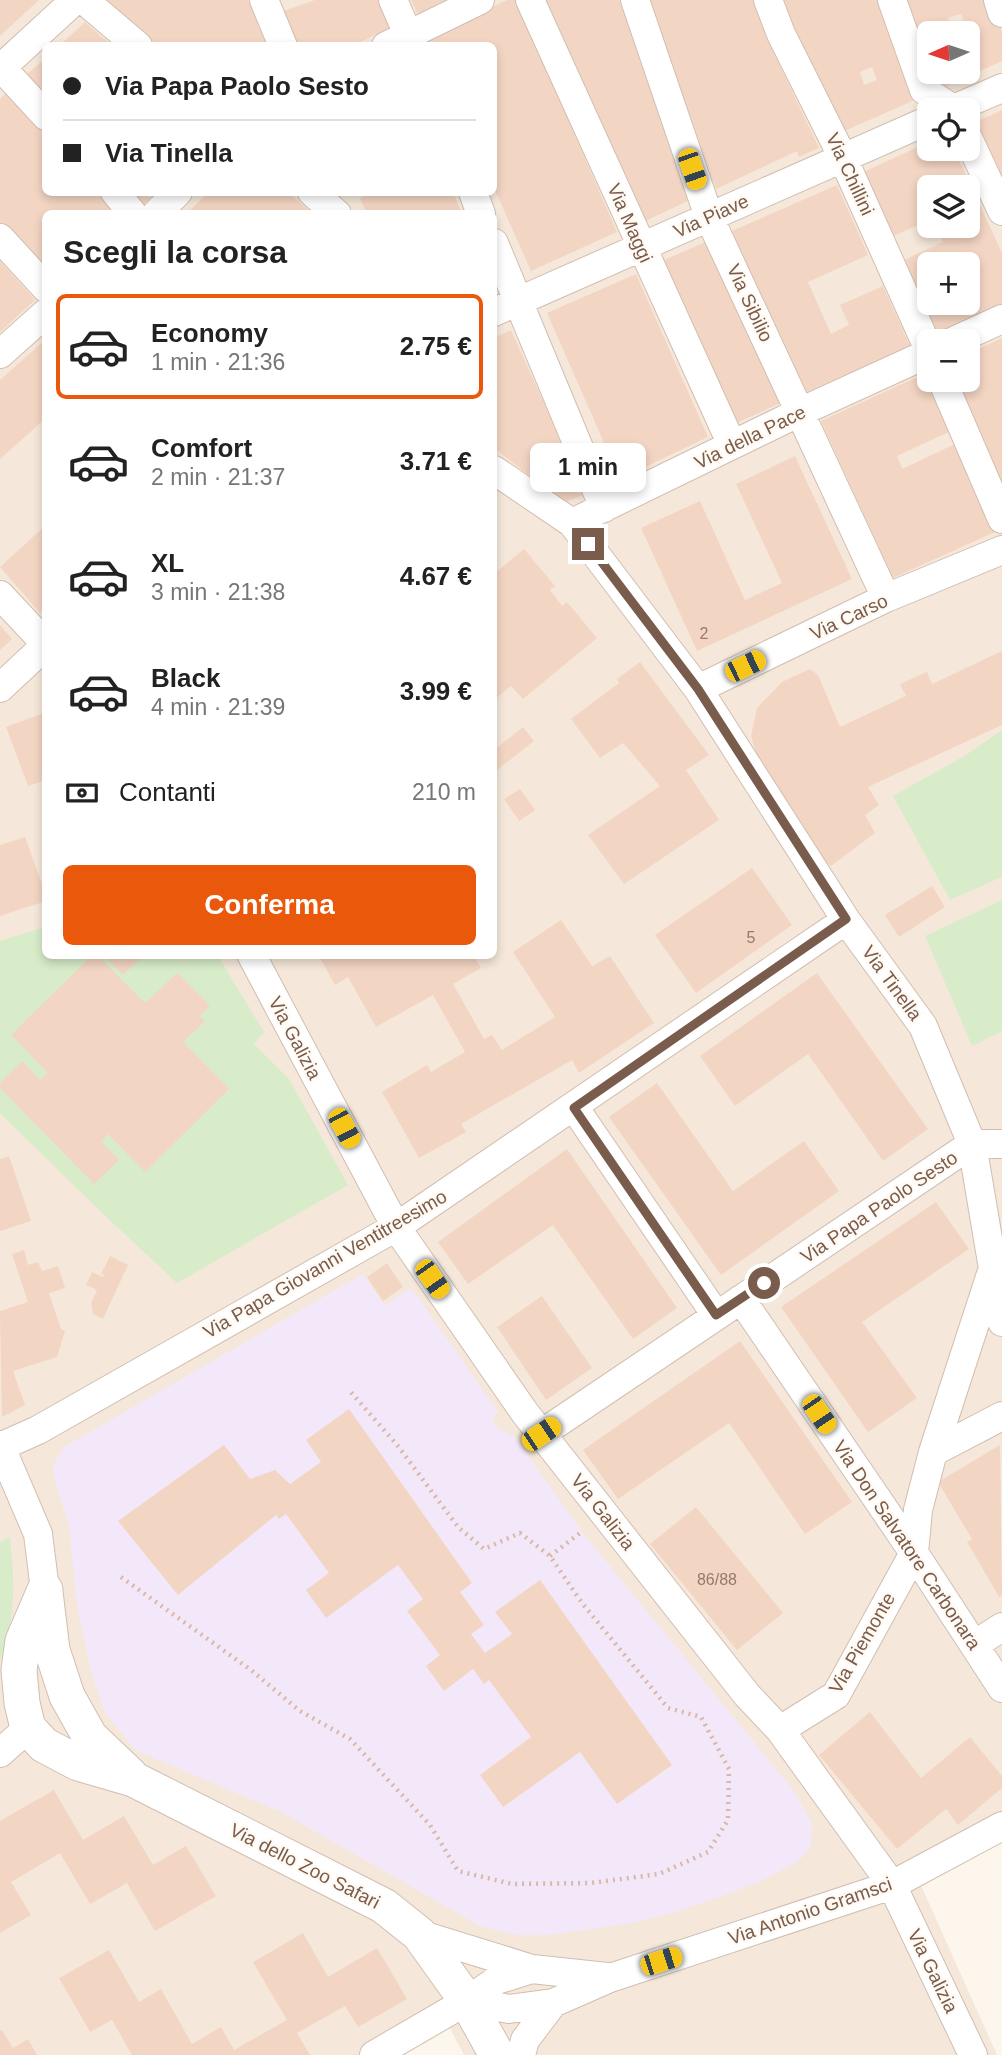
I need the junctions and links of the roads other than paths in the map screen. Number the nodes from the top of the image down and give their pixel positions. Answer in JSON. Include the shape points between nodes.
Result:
{"nodes":[{"id":1,"x":75,"y":0,"type":"edge"},
{"id":2,"x":84,"y":0,"type":"edge"},
{"id":3,"x":393,"y":0,"type":"edge"},
{"id":4,"x":480,"y":0,"type":"edge"},
{"id":5,"x":530,"y":0,"type":"edge"},
{"id":6,"x":635,"y":0,"type":"edge"},
{"id":7,"x":768,"y":0,"type":"edge"},
{"id":8,"x":892,"y":0,"type":"edge"},
{"id":9,"x":998,"y":0,"type":"edge"},
{"id":10,"x":274,"y":3,"type":"edge"},
{"id":11,"x":1002,"y":13,"type":"edge"},
{"id":12,"x":133,"y":42,"type":"edge"},
{"id":13,"x":282,"y":42,"type":"edge"},
{"id":14,"x":402,"y":42,"type":"edge"},
{"id":15,"x":1,"y":67,"type":"edge"},
{"id":16,"x":1002,"y":88,"type":"edge"},
{"id":17,"x":932,"y":98,"type":"edge"},
{"id":18,"x":979,"y":98,"type":"edge"},
{"id":19,"x":42,"y":112,"type":"edge"},
{"id":20,"x":917,"y":125,"type":"edge"},
{"id":21,"x":843,"y":158,"type":"junction"},
{"id":22,"x":979,"y":161,"type":"edge"},
{"id":23,"x":118,"y":196,"type":"edge"},
{"id":24,"x":174,"y":196,"type":"edge"},
{"id":25,"x":317,"y":196,"type":"edge"},
{"id":26,"x":130,"y":210,"type":"edge"},
{"id":27,"x":160,"y":210,"type":"edge"},
{"id":28,"x":332,"y":210,"type":"edge"},
{"id":29,"x":1002,"y":211,"type":"edge"},
{"id":30,"x":709,"y":217,"type":"junction"},
{"id":31,"x":0,"y":238,"type":"edge"},
{"id":32,"x":640,"y":247,"type":"junction"},
{"id":33,"x":497,"y":260,"type":"edge"},
{"id":34,"x":42,"y":284,"type":"edge"},
{"id":35,"x":505,"y":307,"type":"edge"},
{"id":36,"x":42,"y":317,"type":"edge"},
{"id":37,"x":1002,"y":320,"type":"edge"},
{"id":38,"x":919,"y":329,"type":"edge"},
{"id":39,"x":980,"y":330,"type":"edge"},
{"id":40,"x":0,"y":354,"type":"edge"},
{"id":41,"x":917,"y":357,"type":"edge"},
{"id":42,"x":947,"y":392,"type":"edge"},
{"id":43,"x":800,"y":412,"type":"junction"},
{"id":44,"x":732,"y":445,"type":"junction"},
{"id":45,"x":497,"y":472,"type":"edge"},
{"id":46,"x":604,"y":508,"type":"junction"},
{"id":47,"x":1002,"y":519,"type":"edge"},
{"id":48,"x":572,"y":523,"type":"junction"},
{"id":49,"x":1002,"y":551,"type":"edge"},
{"id":50,"x":0,"y":595,"type":"edge"},
{"id":51,"x":886,"y":598,"type":"junction"},
{"id":52,"x":42,"y":641,"type":"edge"},
{"id":53,"x":42,"y":649,"type":"edge"},
{"id":54,"x":0,"y":688,"type":"edge"},
{"id":55,"x":698,"y":689,"type":"junction"},
{"id":56,"x":846,"y":919,"type":"junction"},
{"id":57,"x":254,"y":959,"type":"edge"},
{"id":58,"x":574,"y":1108,"type":"junction"},
{"id":59,"x":972,"y":1144,"type":"junction"},
{"id":60,"x":1002,"y":1144,"type":"edge"},
{"id":61,"x":396,"y":1227,"type":"junction"},
{"id":62,"x":993,"y":1266,"type":"junction"},
{"id":63,"x":741,"y":1299,"type":"junction"},
{"id":64,"x":716,"y":1315,"type":"junction"},
{"id":65,"x":1002,"y":1322,"type":"edge"},
{"id":66,"x":1002,"y":1416,"type":"edge"},
{"id":67,"x":541,"y":1434,"type":"junction"},
{"id":68,"x":0,"y":1446,"type":"edge"},
{"id":69,"x":933,"y":1452,"type":"junction"},
{"id":70,"x":914,"y":1553,"type":"junction"},
{"id":71,"x":45,"y":1590,"type":"junction"},
{"id":72,"x":1002,"y":1627,"type":"edge"},
{"id":73,"x":974,"y":1645,"type":"junction"},
{"id":74,"x":1002,"y":1688,"type":"edge"},
{"id":75,"x":28,"y":1728,"type":"junction"},
{"id":76,"x":780,"y":1730,"type":"junction"},
{"id":77,"x":0,"y":1753,"type":"edge"},
{"id":78,"x":133,"y":1779,"type":"junction"},
{"id":79,"x":1002,"y":1826,"type":"edge"},
{"id":80,"x":892,"y":1885,"type":"junction"},
{"id":81,"x":419,"y":1934,"type":"junction"},
{"id":82,"x":532,"y":1969,"type":"junction"},
{"id":83,"x":610,"y":1978,"type":"junction"},
{"id":84,"x":467,"y":2001,"type":"junction"},
{"id":85,"x":553,"y":2003,"type":"junction"},
{"id":86,"x":374,"y":2055,"type":"edge"},
{"id":87,"x":497,"y":2055,"type":"edge"},
{"id":88,"x":521,"y":2055,"type":"edge"},
{"id":89,"x":973,"y":2055,"type":"edge"}],
"edges":[{"from":1,"to":15,"type":"street"},
{"from":2,"to":12,"type":"street"},
{"from":3,"to":14,"type":"street"},
{"from":4,"to":14,"type":"street"},
{"from":5,"to":32,"type":"street","name":"Via Maggi"},
{"from":6,"to":30,"type":"street","name":"Via Sibilio"},
{"from":7,"to":21,"type":"street","name":"Via Chillini"},
{"from":8,"to":17,"type":"street","via":[[923,90]]},
{"from":9,"to":11,"type":"street"},
{"from":10,"to":13,"type":"street"},
{"from":15,"to":19,"type":"street"},
{"from":16,"to":18,"type":"street","name":"Via Piave"},
{"from":20,"to":21,"type":"street","name":"Via Piave"},
{"from":21,"to":30,"type":"street","name":"Via Piave"},
{"from":21,"to":38,"type":"street","name":"Via Chillini"},
{"from":22,"to":29,"type":"street"},
{"from":23,"to":26,"type":"street"},
{"from":24,"to":27,"type":"street"},
{"from":25,"to":28,"type":"street"},
{"from":30,"to":32,"type":"street","name":"Via Piave"},
{"from":30,"to":43,"type":"street","name":"Via Sibilio"},
{"from":31,"to":34,"type":"street"},
{"from":32,"to":35,"type":"street","name":"Via Piave"},
{"from":32,"to":44,"type":"street","name":"Via Maggi"},
{"from":33,"to":35,"type":"street"},
{"from":35,"to":46,"type":"street"},
{"from":36,"to":40,"type":"street"},
{"from":37,"to":39,"type":"street"},
{"from":41,"to":43,"type":"street","name":"Via della Pace"},
{"from":42,"to":47,"type":"street"},
{"from":43,"to":44,"type":"street","name":"Via della Pace"},
{"from":43,"to":51,"type":"street","name":"Via Sibilio"},
{"from":44,"to":46,"type":"street","name":"Via della Pace"},
{"from":45,"to":48,"type":"street","name":"Via Tinella"},
{"from":46,"to":48,"type":"street","name":"Via della Pace"},
{"from":48,"to":55,"type":"street","name":"Via Tinella"},
{"from":49,"to":51,"type":"street","name":"Via Carso"},
{"from":50,"to":52,"type":"street"},
{"from":51,"to":55,"type":"street","name":"Via Carso"},
{"from":53,"to":54,"type":"street"},
{"from":55,"to":56,"type":"street","name":"Via Tinella"},
{"from":56,"to":58,"type":"street","name":"Via Papa Giovanni Ventitreesimo"},
{"from":56,"to":59,"type":"street","name":"Via Tinella","via":[[923,1026]]},
{"from":57,"to":61,"type":"street","name":"Via Galizia"},
{"from":58,"to":61,"type":"street","name":"Via Papa Giovanni Ventitreesimo"},
{"from":58,"to":64,"type":"street"},
{"from":59,"to":60,"type":"street"},
{"from":59,"to":62,"type":"street","name":"Via Tinella"},
{"from":59,"to":63,"type":"street","name":"Via Papa Paolo Sesto"},
{"from":61,"to":67,"type":"street","name":"Via Galizia"},
{"from":61,"to":68,"type":"street","name":"Via Papa Giovanni Ventitreesimo","via":[[38,1430]]},
{"from":62,"to":65,"type":"street","name":"Via Tinella"},
{"from":62,"to":69,"type":"street","name":"Via Piemonte"},
{"from":63,"to":64,"type":"street","name":"Via Papa Paolo Sesto"},
{"from":63,"to":70,"type":"street","name":"Via Don Salvatore Carbonara"},
{"from":64,"to":67,"type":"street","name":"Via Papa Paolo Sesto"},
{"from":66,"to":69,"type":"street"},
{"from":67,"to":76,"type":"street","name":"Via Galizia","via":[[747,1695]]},
{"from":68,"to":71,"type":"street","via":[[38,1534]]},
{"from":69,"to":70,"type":"street","name":"Via Piemonte","via":[[918,1510]]},
{"from":70,"to":73,"type":"street","name":"Via Don Salvatore Carbonara"},
{"from":70,"to":76,"type":"street","name":"Via Piemonte","via":[[836,1695]]},
{"from":71,"to":75,"type":"street","via":[[23,1641],[19,1670]]},
{"from":71,"to":78,"type":"street","via":[[52,1650],[67,1696],[90,1737]]},
{"from":72,"to":73,"type":"street"},
{"from":73,"to":74,"type":"street","name":"Via Don Salvatore Carbonara"},
{"from":75,"to":77,"type":"street"},
{"from":75,"to":78,"type":"street","via":[[44,1745],[78,1763]]},
{"from":76,"to":80,"type":"street","name":"Via Galizia"},
{"from":78,"to":81,"type":"street","name":"Via dello Zoo Safari","via":[[384,1906]]},
{"from":79,"to":80,"type":"street","name":"Via Antonio Gramsci"},
{"from":80,"to":83,"type":"street","name":"Via Antonio Gramsci"},
{"from":80,"to":89,"type":"street","name":"Via Galizia"},
{"from":81,"to":82,"type":"street","name":"Via Antonio Gramsci"},
{"from":81,"to":84,"type":"street","name":"Via dello Zoo Safari"},
{"from":82,"to":83,"type":"street","name":"Via Antonio Gramsci"},
{"from":82,"to":84,"type":"street","name":"Via Antonio Gramsci","via":[[497,1980]]},
{"from":83,"to":85,"type":"street","name":"Via Antonio Gramsci"},
{"from":84,"to":85,"type":"street","name":"Via Antonio Gramsci","via":[[509,2008]]},
{"from":84,"to":86,"type":"street","name":"Via Antonio Gramsci"},
{"from":84,"to":87,"type":"street","name":"Via dello Zoo Safari"},
{"from":85,"to":88,"type":"street","name":"Via Antonio Gramsci","via":[[525,2040]]}]}
